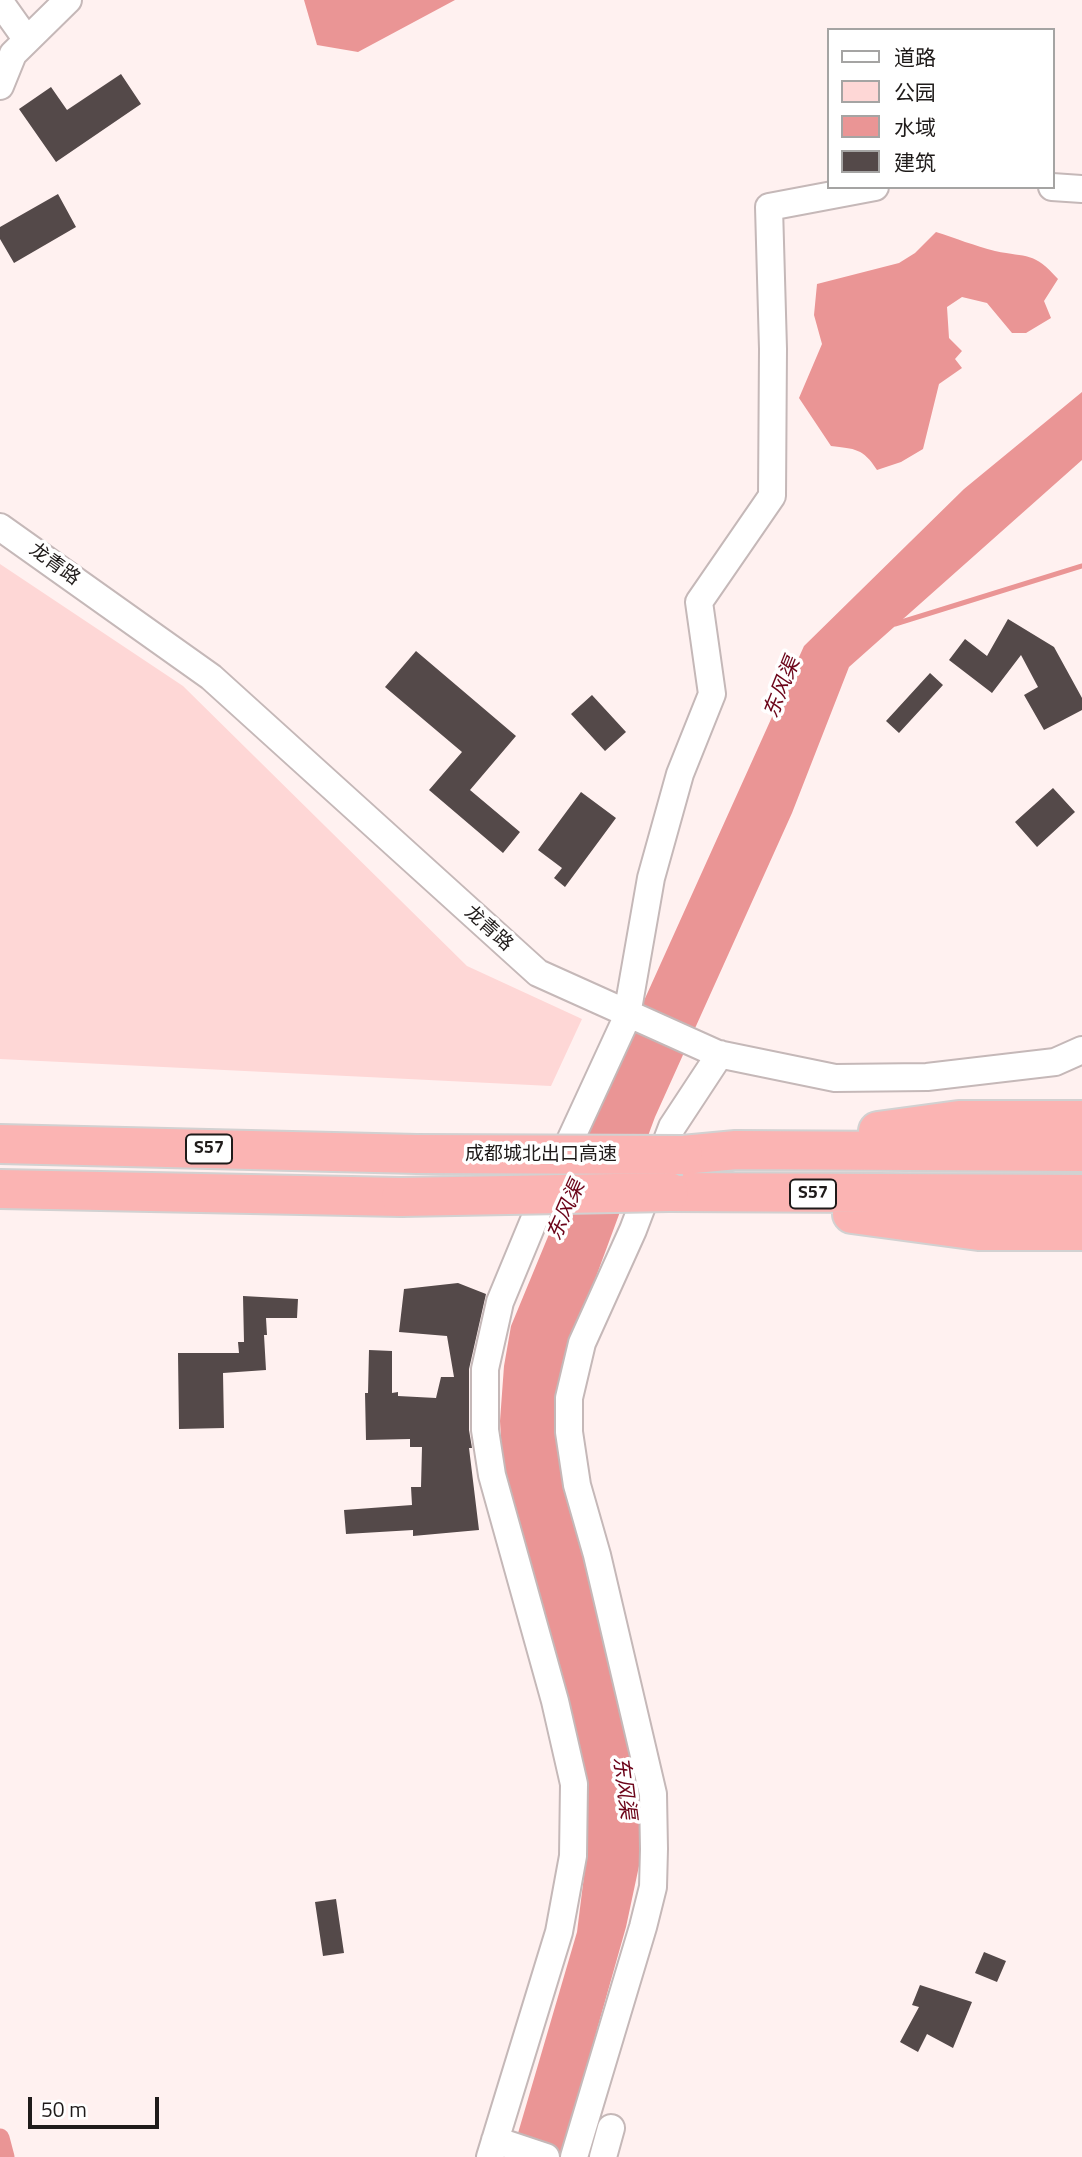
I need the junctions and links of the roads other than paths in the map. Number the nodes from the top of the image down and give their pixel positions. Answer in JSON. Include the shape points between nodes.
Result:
{"nodes":[{"id":1,"x":68,"y":0,"type":"edge"},
{"id":2,"x":0,"y":2,"type":"edge"},
{"id":3,"x":27,"y":40,"type":"junction"},
{"id":4,"x":0,"y":86,"type":"edge"},
{"id":5,"x":1054,"y":187,"type":"edge"},
{"id":6,"x":864,"y":189,"type":"edge"},
{"id":7,"x":1082,"y":189,"type":"edge"},
{"id":8,"x":0,"y":527,"type":"edge"},
{"id":9,"x":628,"y":1015,"type":"junction"},
{"id":10,"x":1082,"y":1050,"type":"edge"},
{"id":11,"x":719,"y":1054,"type":"junction"},
{"id":12,"x":1082,"y":1120,"type":"edge"},
{"id":13,"x":0,"y":1144,"type":"edge"},
{"id":14,"x":736,"y":1150,"type":"junction"},
{"id":15,"x":1082,"y":1152,"type":"edge"},
{"id":16,"x":0,"y":1189,"type":"edge"},
{"id":17,"x":682,"y":1193,"type":"junction"},
{"id":18,"x":1082,"y":1194,"type":"edge"},
{"id":19,"x":1082,"y":1231,"type":"edge"},
{"id":20,"x":611,"y":2128,"type":"dead end"},
{"id":21,"x":493,"y":2149,"type":"edge"},
{"id":22,"x":546,"y":2157,"type":"edge"},
{"id":23,"x":574,"y":2157,"type":"edge"},
{"id":24,"x":603,"y":2157,"type":"edge"}],
"edges":[{"from":1,"to":3,"type":"street"},
{"from":2,"to":3,"type":"street"},
{"from":3,"to":4,"type":"street","via":[[13,54]]},
{"from":5,"to":7,"type":"street"},
{"from":6,"to":9,"type":"street","via":[[769,207],[774,349],[772,496],[699,603],[712,694],[680,774],[650,878]]},
{"from":8,"to":9,"type":"street","name":"龙青路","via":[[211,677],[538,973]]},
{"from":9,"to":11,"type":"street","name":"龙青路"},
{"from":9,"to":21,"type":"street","via":[[500,1302],[485,1369],[485,1430],[492,1475],[574,1784],[573,1856],[559,1932]]},
{"from":10,"to":11,"type":"street","name":"龙青路","via":[[1055,1062],[927,1077],[835,1077]]},
{"from":11,"to":23,"type":"street","via":[[672,1127],[633,1230],[582,1343],[569,1398],[577,1485],[653,1794],[654,1849],[650,1900]]},
{"from":12,"to":14,"type":"highway","via":[[959,1120]]},
{"from":13,"to":14,"type":"highway","name":"成都城北出口高速","number":"S57","bridge":true,"via":[[417,1154],[683,1155]]},
{"from":14,"to":15,"type":"highway","name":"成都城北出口高速","number":"S57"},
{"from":16,"to":17,"type":"highway","name":"成都城北出口高速","number":"S57","bridge":true,"via":[[401,1197]]},
{"from":17,"to":18,"type":"highway","name":"成都城北出口高速","number":"S57"},
{"from":17,"to":19,"type":"highway","via":[[979,1231]]},
{"from":20,"to":24,"type":"street"},
{"from":21,"to":22,"type":"street"}]}
